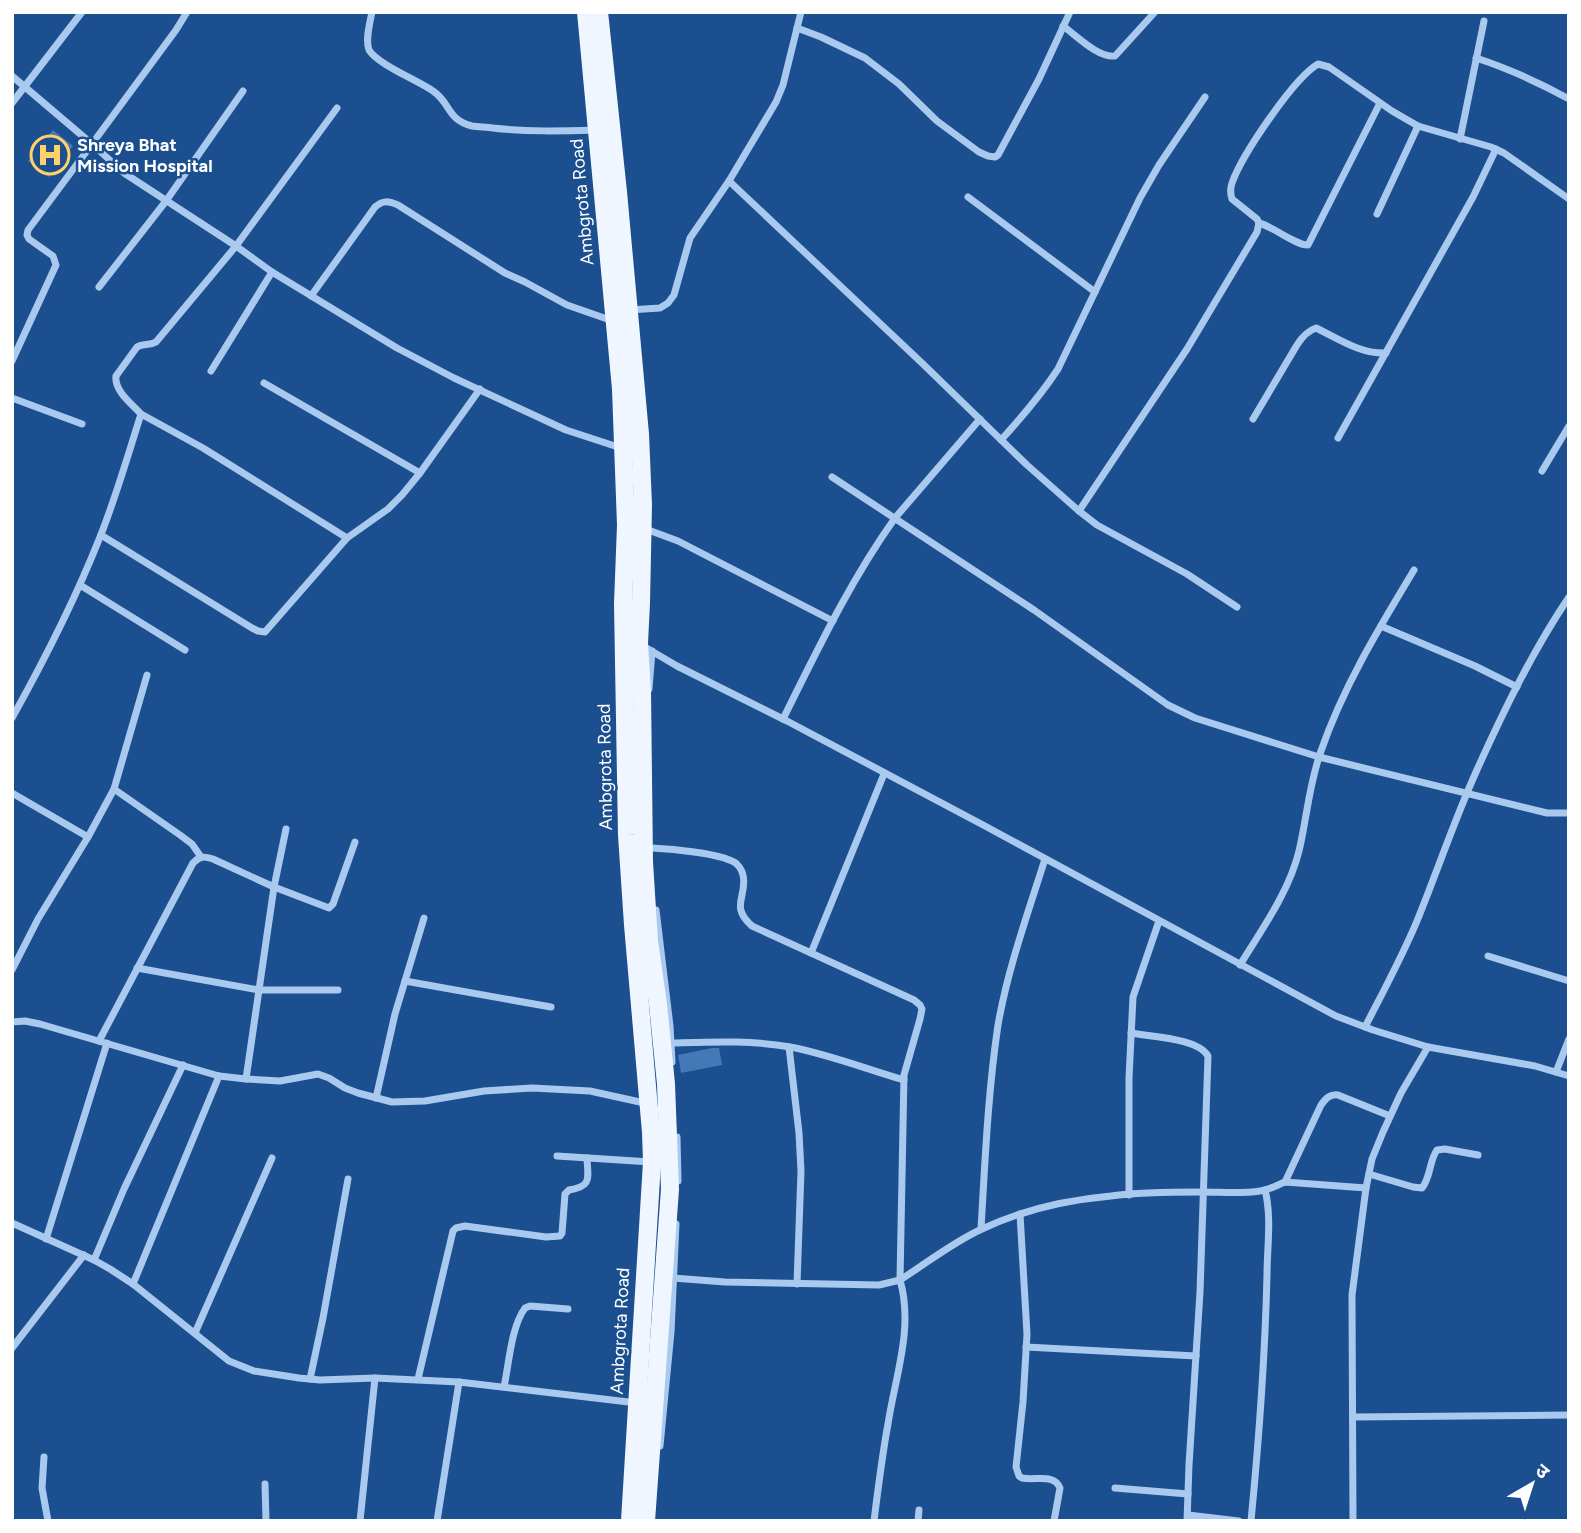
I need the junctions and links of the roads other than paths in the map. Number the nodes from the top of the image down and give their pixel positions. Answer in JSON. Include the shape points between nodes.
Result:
{"nodes":[{"id":1,"x":82,"y":12,"type":"edge"},
{"id":2,"x":187,"y":12,"type":"edge"},
{"id":3,"x":372,"y":12,"type":"edge"},
{"id":4,"x":586,"y":12,"type":"edge"},
{"id":5,"x":599,"y":12,"type":"edge"},
{"id":6,"x":801,"y":12,"type":"edge"},
{"id":7,"x":1070,"y":12,"type":"edge"},
{"id":8,"x":1155,"y":12,"type":"edge"},
{"id":9,"x":1484,"y":22,"type":"dead end"},
{"id":10,"x":1063,"y":26,"type":"junction"},
{"id":11,"x":797,"y":29,"type":"junction"},
{"id":12,"x":1476,"y":58,"type":"junction"},
{"id":13,"x":12,"y":76,"type":"edge"},
{"id":14,"x":24,"y":86,"type":"junction"},
{"id":15,"x":243,"y":91,"type":"dead end"},
{"id":16,"x":1205,"y":97,"type":"dead end"},
{"id":17,"x":1569,"y":99,"type":"edge"},
{"id":18,"x":12,"y":103,"type":"edge"},
{"id":19,"x":1380,"y":103,"type":"junction"},
{"id":20,"x":337,"y":108,"type":"dead end"},
{"id":21,"x":1419,"y":127,"type":"junction"},
{"id":22,"x":597,"y":130,"type":"junction"},
{"id":23,"x":1460,"y":139,"type":"junction"},
{"id":24,"x":92,"y":144,"type":"junction"},
{"id":25,"x":1496,"y":149,"type":"junction"},
{"id":26,"x":729,"y":181,"type":"junction"},
{"id":27,"x":968,"y":197,"type":"dead end"},
{"id":28,"x":1569,"y":199,"type":"edge"},
{"id":29,"x":166,"y":201,"type":"junction"},
{"id":30,"x":1377,"y":214,"type":"dead end"},
{"id":31,"x":1259,"y":223,"type":"junction"},
{"id":32,"x":236,"y":246,"type":"junction"},
{"id":33,"x":272,"y":272,"type":"junction"},
{"id":34,"x":99,"y":287,"type":"dead end"},
{"id":35,"x":1096,"y":292,"type":"junction"},
{"id":36,"x":311,"y":296,"type":"junction"},
{"id":37,"x":622,"y":315,"type":"junction"},
{"id":38,"x":1386,"y":353,"type":"junction"},
{"id":39,"x":12,"y":361,"type":"edge"},
{"id":40,"x":211,"y":371,"type":"dead end"},
{"id":41,"x":264,"y":383,"type":"dead end"},
{"id":42,"x":480,"y":389,"type":"junction"},
{"id":43,"x":12,"y":398,"type":"edge"},
{"id":44,"x":141,"y":414,"type":"junction"},
{"id":45,"x":980,"y":419,"type":"junction"},
{"id":46,"x":1253,"y":419,"type":"dead end"},
{"id":47,"x":82,"y":424,"type":"dead end"},
{"id":48,"x":1569,"y":426,"type":"edge"},
{"id":49,"x":1338,"y":438,"type":"dead end"},
{"id":50,"x":1001,"y":440,"type":"junction"},
{"id":51,"x":624,"y":449,"type":"junction"},
{"id":52,"x":1542,"y":471,"type":"dead end"},
{"id":53,"x":420,"y":473,"type":"junction"},
{"id":54,"x":832,"y":478,"type":"dead end"},
{"id":55,"x":1079,"y":511,"type":"junction"},
{"id":56,"x":895,"y":518,"type":"junction"},
{"id":57,"x":642,"y":528,"type":"junction"},
{"id":58,"x":101,"y":536,"type":"junction"},
{"id":59,"x":347,"y":538,"type":"junction"},
{"id":60,"x":1414,"y":570,"type":"dead end"},
{"id":61,"x":80,"y":584,"type":"junction"},
{"id":62,"x":1569,"y":597,"type":"edge"},
{"id":63,"x":1237,"y":607,"type":"dead end"},
{"id":64,"x":833,"y":621,"type":"junction"},
{"id":65,"x":1381,"y":626,"type":"junction"},
{"id":66,"x":646,"y":647,"type":"junction"},
{"id":67,"x":185,"y":650,"type":"dead end"},
{"id":68,"x":147,"y":675,"type":"dead end"},
{"id":69,"x":1517,"y":687,"type":"junction"},
{"id":70,"x":12,"y":718,"type":"edge"},
{"id":71,"x":783,"y":719,"type":"junction"},
{"id":72,"x":1319,"y":757,"type":"junction"},
{"id":73,"x":884,"y":774,"type":"junction"},
{"id":74,"x":114,"y":789,"type":"junction"},
{"id":75,"x":12,"y":793,"type":"edge"},
{"id":76,"x":1468,"y":794,"type":"junction"},
{"id":77,"x":1569,"y":813,"type":"edge"},
{"id":78,"x":286,"y":829,"type":"dead end"},
{"id":79,"x":88,"y":837,"type":"junction"},
{"id":80,"x":355,"y":842,"type":"dead end"},
{"id":81,"x":652,"y":848,"type":"junction"},
{"id":82,"x":201,"y":857,"type":"junction"},
{"id":83,"x":1045,"y":859,"type":"junction"},
{"id":84,"x":274,"y":887,"type":"junction"},
{"id":85,"x":424,"y":918,"type":"dead end"},
{"id":86,"x":1159,"y":921,"type":"junction"},
{"id":87,"x":811,"y":953,"type":"junction"},
{"id":88,"x":1488,"y":956,"type":"dead end"},
{"id":89,"x":1240,"y":965,"type":"junction"},
{"id":90,"x":137,"y":968,"type":"junction"},
{"id":91,"x":12,"y":970,"type":"edge"},
{"id":92,"x":405,"y":981,"type":"junction"},
{"id":93,"x":1569,"y":981,"type":"edge"},
{"id":94,"x":259,"y":990,"type":"junction"},
{"id":95,"x":338,"y":990,"type":"dead end"},
{"id":96,"x":551,"y":1007,"type":"dead end"},
{"id":97,"x":12,"y":1022,"type":"edge"},
{"id":98,"x":1365,"y":1027,"type":"junction"},
{"id":99,"x":1131,"y":1033,"type":"junction"},
{"id":100,"x":1569,"y":1040,"type":"edge"},
{"id":101,"x":103,"y":1042,"type":"junction"},
{"id":102,"x":671,"y":1043,"type":"junction"},
{"id":103,"x":789,"y":1047,"type":"junction"},
{"id":104,"x":1428,"y":1047,"type":"junction"},
{"id":105,"x":183,"y":1065,"type":"junction"},
{"id":106,"x":1556,"y":1072,"type":"junction"},
{"id":107,"x":219,"y":1076,"type":"junction"},
{"id":108,"x":1569,"y":1076,"type":"edge"},
{"id":109,"x":246,"y":1079,"type":"junction"},
{"id":110,"x":904,"y":1080,"type":"junction"},
{"id":111,"x":376,"y":1098,"type":"junction"},
{"id":112,"x":649,"y":1105,"type":"junction"},
{"id":113,"x":1390,"y":1116,"type":"junction"},
{"id":114,"x":676,"y":1120,"type":"dead end"},
{"id":115,"x":677,"y":1132,"type":"dead end"},
{"id":116,"x":1478,"y":1155,"type":"dead end"},
{"id":117,"x":557,"y":1156,"type":"dead end"},
{"id":118,"x":272,"y":1158,"type":"dead end"},
{"id":119,"x":587,"y":1158,"type":"junction"},
{"id":120,"x":652,"y":1162,"type":"junction"},
{"id":121,"x":1369,"y":1174,"type":"junction"},
{"id":122,"x":348,"y":1179,"type":"dead end"},
{"id":123,"x":1285,"y":1182,"type":"junction"},
{"id":124,"x":1366,"y":1188,"type":"junction"},
{"id":125,"x":1265,"y":1190,"type":"junction"},
{"id":126,"x":1204,"y":1192,"type":"junction"},
{"id":127,"x":1129,"y":1195,"type":"junction"},
{"id":128,"x":1020,"y":1214,"type":"junction"},
{"id":129,"x":12,"y":1223,"type":"edge"},
{"id":130,"x":981,"y":1229,"type":"junction"},
{"id":131,"x":46,"y":1239,"type":"junction"},
{"id":132,"x":84,"y":1255,"type":"junction"},
{"id":133,"x":94,"y":1260,"type":"junction"},
{"id":134,"x":673,"y":1278,"type":"junction"},
{"id":135,"x":900,"y":1280,"type":"junction"},
{"id":136,"x":133,"y":1284,"type":"junction"},
{"id":137,"x":797,"y":1284,"type":"junction"},
{"id":138,"x":568,"y":1309,"type":"dead end"},
{"id":139,"x":195,"y":1333,"type":"junction"},
{"id":140,"x":1026,"y":1347,"type":"junction"},
{"id":141,"x":12,"y":1348,"type":"edge"},
{"id":142,"x":1196,"y":1356,"type":"junction"},
{"id":143,"x":375,"y":1378,"type":"junction"},
{"id":144,"x":310,"y":1379,"type":"junction"},
{"id":145,"x":418,"y":1379,"type":"junction"},
{"id":146,"x":458,"y":1382,"type":"junction"},
{"id":147,"x":505,"y":1387,"type":"junction"},
{"id":148,"x":637,"y":1403,"type":"junction"},
{"id":149,"x":1569,"y":1415,"type":"edge"},
{"id":150,"x":1353,"y":1417,"type":"junction"},
{"id":151,"x":44,"y":1457,"type":"dead end"},
{"id":152,"x":265,"y":1484,"type":"dead end"},
{"id":153,"x":1115,"y":1488,"type":"dead end"},
{"id":154,"x":1188,"y":1494,"type":"junction"},
{"id":155,"x":919,"y":1510,"type":"dead end"},
{"id":156,"x":1188,"y":1518,"type":"edge"},
{"id":157,"x":48,"y":1521,"type":"edge"},
{"id":158,"x":267,"y":1521,"type":"edge"},
{"id":159,"x":360,"y":1521,"type":"edge"},
{"id":160,"x":436,"y":1521,"type":"edge"},
{"id":161,"x":630,"y":1521,"type":"edge"},
{"id":162,"x":646,"y":1521,"type":"edge"},
{"id":163,"x":654,"y":1521,"type":"edge"},
{"id":164,"x":874,"y":1521,"type":"edge"},
{"id":165,"x":918,"y":1521,"type":"edge"},
{"id":166,"x":1054,"y":1521,"type":"edge"},
{"id":167,"x":1239,"y":1521,"type":"edge"},
{"id":168,"x":1251,"y":1521,"type":"edge"},
{"id":169,"x":1353,"y":1521,"type":"edge"}],
"edges":[{"from":1,"to":14,"type":"street"},
{"from":2,"to":24,"type":"street"},
{"from":3,"to":22,"type":"street","via":[[369,50],[433,90],[457,120],[506,130]]},
{"from":4,"to":22,"type":"main road","name":"Ambgrota Road"},
{"from":5,"to":37,"type":"main road"},
{"from":6,"to":11,"type":"street"},
{"from":7,"to":10,"type":"street"},
{"from":8,"to":10,"type":"street","via":[[1111,57]]},
{"from":9,"to":12,"type":"street"},
{"from":10,"to":11,"type":"street","via":[[995,157],[979,152],[937,121],[855,51]]},
{"from":11,"to":26,"type":"street","via":[[776,102]]},
{"from":12,"to":17,"type":"street","via":[[1535,80]]},
{"from":12,"to":23,"type":"street"},
{"from":13,"to":14,"type":"street"},
{"from":14,"to":18,"type":"street"},
{"from":14,"to":24,"type":"street"},
{"from":15,"to":29,"type":"street"},
{"from":16,"to":35,"type":"street","via":[[1146,187]]},
{"from":19,"to":21,"type":"street"},
{"from":19,"to":31,"type":"street","via":[[1308,245]]},
{"from":19,"to":31,"type":"street","via":[[1324,65],[1312,68],[1259,134],[1232,183],[1232,199]]},
{"from":20,"to":32,"type":"street"},
{"from":21,"to":23,"type":"street"},
{"from":21,"to":30,"type":"street"},
{"from":22,"to":37,"type":"main road","name":"Ambgrota Road","via":[[606,240]]},
{"from":23,"to":25,"type":"street"},
{"from":24,"to":29,"type":"street"},
{"from":24,"to":39,"type":"street","via":[[28,230],[29,239],[53,256],[55,265]]},
{"from":25,"to":28,"type":"street"},
{"from":25,"to":38,"type":"street"},
{"from":26,"to":37,"type":"street","via":[[690,238],[671,300],[660,308]]},
{"from":26,"to":45,"type":"street"},
{"from":27,"to":35,"type":"street"},
{"from":29,"to":32,"type":"street"},
{"from":29,"to":34,"type":"street"},
{"from":31,"to":55,"type":"street","via":[[1187,349]]},
{"from":32,"to":33,"type":"street"},
{"from":32,"to":44,"type":"street","via":[[156,342],[137,347],[116,376],[117,386]]},
{"from":33,"to":36,"type":"street"},
{"from":33,"to":40,"type":"street"},
{"from":35,"to":50,"type":"street","via":[[1046,388]]},
{"from":36,"to":37,"type":"street","via":[[375,207],[385,201],[567,305]]},
{"from":36,"to":42,"type":"street","via":[[397,348]]},
{"from":37,"to":51,"type":"main road","name":"Ambgrota Road"},
{"from":37,"to":57,"type":"main road","via":[[640,434]]},
{"from":38,"to":46,"type":"street","via":[[1362,350],[1316,328],[1311,330],[1297,345]]},
{"from":38,"to":49,"type":"street"},
{"from":41,"to":53,"type":"street"},
{"from":42,"to":51,"type":"street","via":[[566,430]]},
{"from":42,"to":53,"type":"street"},
{"from":43,"to":47,"type":"street"},
{"from":44,"to":58,"type":"street"},
{"from":44,"to":59,"type":"street"},
{"from":45,"to":50,"type":"street"},
{"from":45,"to":56,"type":"street"},
{"from":48,"to":52,"type":"street"},
{"from":50,"to":55,"type":"street"},
{"from":51,"to":112,"type":"main road","name":"Ambgrota Road","via":[[627,835]]},
{"from":53,"to":59,"type":"street","via":[[388,509]]},
{"from":54,"to":56,"type":"street"},
{"from":55,"to":63,"type":"street"},
{"from":56,"to":64,"type":"street"},
{"from":56,"to":72,"type":"street","via":[[1168,705],[1195,718]]},
{"from":57,"to":64,"type":"street","via":[[678,541]]},
{"from":57,"to":66,"type":"main road"},
{"from":58,"to":59,"type":"street","via":[[262,632]]},
{"from":58,"to":61,"type":"street"},
{"from":60,"to":65,"type":"street"},
{"from":61,"to":67,"type":"street"},
{"from":61,"to":70,"type":"street"},
{"from":62,"to":69,"type":"street"},
{"from":64,"to":71,"type":"street"},
{"from":65,"to":69,"type":"street"},
{"from":65,"to":72,"type":"street","via":[[1343,696]]},
{"from":66,"to":71,"type":"street"},
{"from":66,"to":81,"type":"street"},
{"from":66,"to":162,"type":"main road","via":[[643,855],[666,1084],[670,1176]]},
{"from":68,"to":74,"type":"street"},
{"from":69,"to":76,"type":"street"},
{"from":71,"to":73,"type":"street"},
{"from":72,"to":76,"type":"street"},
{"from":72,"to":89,"type":"street","via":[[1299,852],[1287,884]]},
{"from":73,"to":83,"type":"street"},
{"from":73,"to":87,"type":"street"},
{"from":74,"to":79,"type":"street"},
{"from":74,"to":82,"type":"street","via":[[180,835]]},
{"from":75,"to":79,"type":"street"},
{"from":76,"to":77,"type":"street","via":[[1547,813]]},
{"from":76,"to":98,"type":"street","via":[[1416,923]]},
{"from":78,"to":84,"type":"street"},
{"from":79,"to":91,"type":"street"},
{"from":80,"to":84,"type":"street","via":[[330,908]]},
{"from":81,"to":87,"type":"street","via":[[734,862],[743,872],[740,902],[746,920]]},
{"from":81,"to":102,"type":"street"},
{"from":82,"to":84,"type":"street"},
{"from":82,"to":90,"type":"street","via":[[193,863]]},
{"from":83,"to":86,"type":"street"},
{"from":83,"to":130,"type":"street","via":[[999,1024]]},
{"from":84,"to":94,"type":"street"},
{"from":85,"to":92,"type":"street"},
{"from":86,"to":89,"type":"street"},
{"from":86,"to":99,"type":"street","via":[[1133,998]]},
{"from":87,"to":110,"type":"street","via":[[920,1005],[922,1013]]},
{"from":88,"to":93,"type":"street"},
{"from":89,"to":98,"type":"street"},
{"from":90,"to":94,"type":"street"},
{"from":90,"to":101,"type":"street"},
{"from":92,"to":96,"type":"street"},
{"from":92,"to":111,"type":"street"},
{"from":94,"to":95,"type":"street"},
{"from":94,"to":109,"type":"street"},
{"from":97,"to":101,"type":"street","via":[[32,1022]]},
{"from":98,"to":104,"type":"street"},
{"from":99,"to":126,"type":"street","via":[[1192,1043],[1206,1052]]},
{"from":99,"to":127,"type":"street"},
{"from":100,"to":106,"type":"street"},
{"from":101,"to":105,"type":"street"},
{"from":101,"to":131,"type":"street"},
{"from":102,"to":103,"type":"street"},
{"from":102,"to":114,"type":"street"},
{"from":103,"to":110,"type":"street"},
{"from":103,"to":137,"type":"street","via":[[801,1171]]},
{"from":104,"to":106,"type":"street"},
{"from":104,"to":113,"type":"street"},
{"from":105,"to":107,"type":"street"},
{"from":105,"to":133,"type":"street"},
{"from":106,"to":108,"type":"street"},
{"from":107,"to":109,"type":"street"},
{"from":107,"to":136,"type":"street"},
{"from":109,"to":111,"type":"street","via":[[280,1081],[318,1074]]},
{"from":110,"to":135,"type":"street"},
{"from":111,"to":112,"type":"street","via":[[411,1102],[532,1088],[602,1093]]},
{"from":112,"to":120,"type":"main road","name":"Ambgrota Road"},
{"from":113,"to":121,"type":"street"},
{"from":113,"to":123,"type":"street","via":[[1338,1095],[1329,1096]]},
{"from":115,"to":134,"type":"street"},
{"from":116,"to":121,"type":"street","via":[[1437,1150],[1422,1188]]},
{"from":117,"to":119,"type":"street"},
{"from":118,"to":139,"type":"street"},
{"from":119,"to":120,"type":"street"},
{"from":119,"to":145,"type":"street","via":[[585,1184],[565,1194],[560,1236],[465,1226],[453,1231]]},
{"from":120,"to":148,"type":"main road","name":"Ambgrota Road"},
{"from":121,"to":124,"type":"street"},
{"from":122,"to":144,"type":"street"},
{"from":123,"to":124,"type":"street"},
{"from":123,"to":125,"type":"street"},
{"from":124,"to":150,"type":"street","via":[[1352,1295]]},
{"from":125,"to":126,"type":"street"},
{"from":125,"to":168,"type":"street","via":[[1262,1399]]},
{"from":126,"to":127,"type":"street"},
{"from":126,"to":142,"type":"street"},
{"from":127,"to":128,"type":"street"},
{"from":128,"to":130,"type":"street"},
{"from":128,"to":140,"type":"street"},
{"from":129,"to":131,"type":"street"},
{"from":130,"to":135,"type":"street"},
{"from":131,"to":132,"type":"street"},
{"from":132,"to":133,"type":"street"},
{"from":132,"to":141,"type":"street"},
{"from":133,"to":136,"type":"street"},
{"from":134,"to":137,"type":"street"},
{"from":134,"to":163,"type":"street"},
{"from":135,"to":137,"type":"street","via":[[879,1285]]},
{"from":135,"to":164,"type":"street","via":[[905,1298],[903,1350]]},
{"from":136,"to":139,"type":"street"},
{"from":138,"to":147,"type":"street","via":[[525,1308],[511,1349]]},
{"from":139,"to":144,"type":"street","via":[[240,1367]]},
{"from":140,"to":142,"type":"street"},
{"from":140,"to":166,"type":"street","via":[[1016,1471],[1022,1478],[1054,1479],[1059,1484]]},
{"from":142,"to":154,"type":"street"},
{"from":143,"to":144,"type":"street"},
{"from":143,"to":145,"type":"street"},
{"from":143,"to":159,"type":"street"},
{"from":145,"to":146,"type":"street"},
{"from":146,"to":147,"type":"street"},
{"from":146,"to":160,"type":"street"},
{"from":147,"to":148,"type":"street"},
{"from":148,"to":161,"type":"main road","name":"Ambgrota Road"},
{"from":149,"to":150,"type":"street"},
{"from":150,"to":169,"type":"street"},
{"from":151,"to":157,"type":"street","via":[[42,1488]]},
{"from":152,"to":158,"type":"street"},
{"from":153,"to":154,"type":"street"},
{"from":154,"to":156,"type":"street"},
{"from":155,"to":165,"type":"street"},
{"from":156,"to":167,"type":"street"}]}
